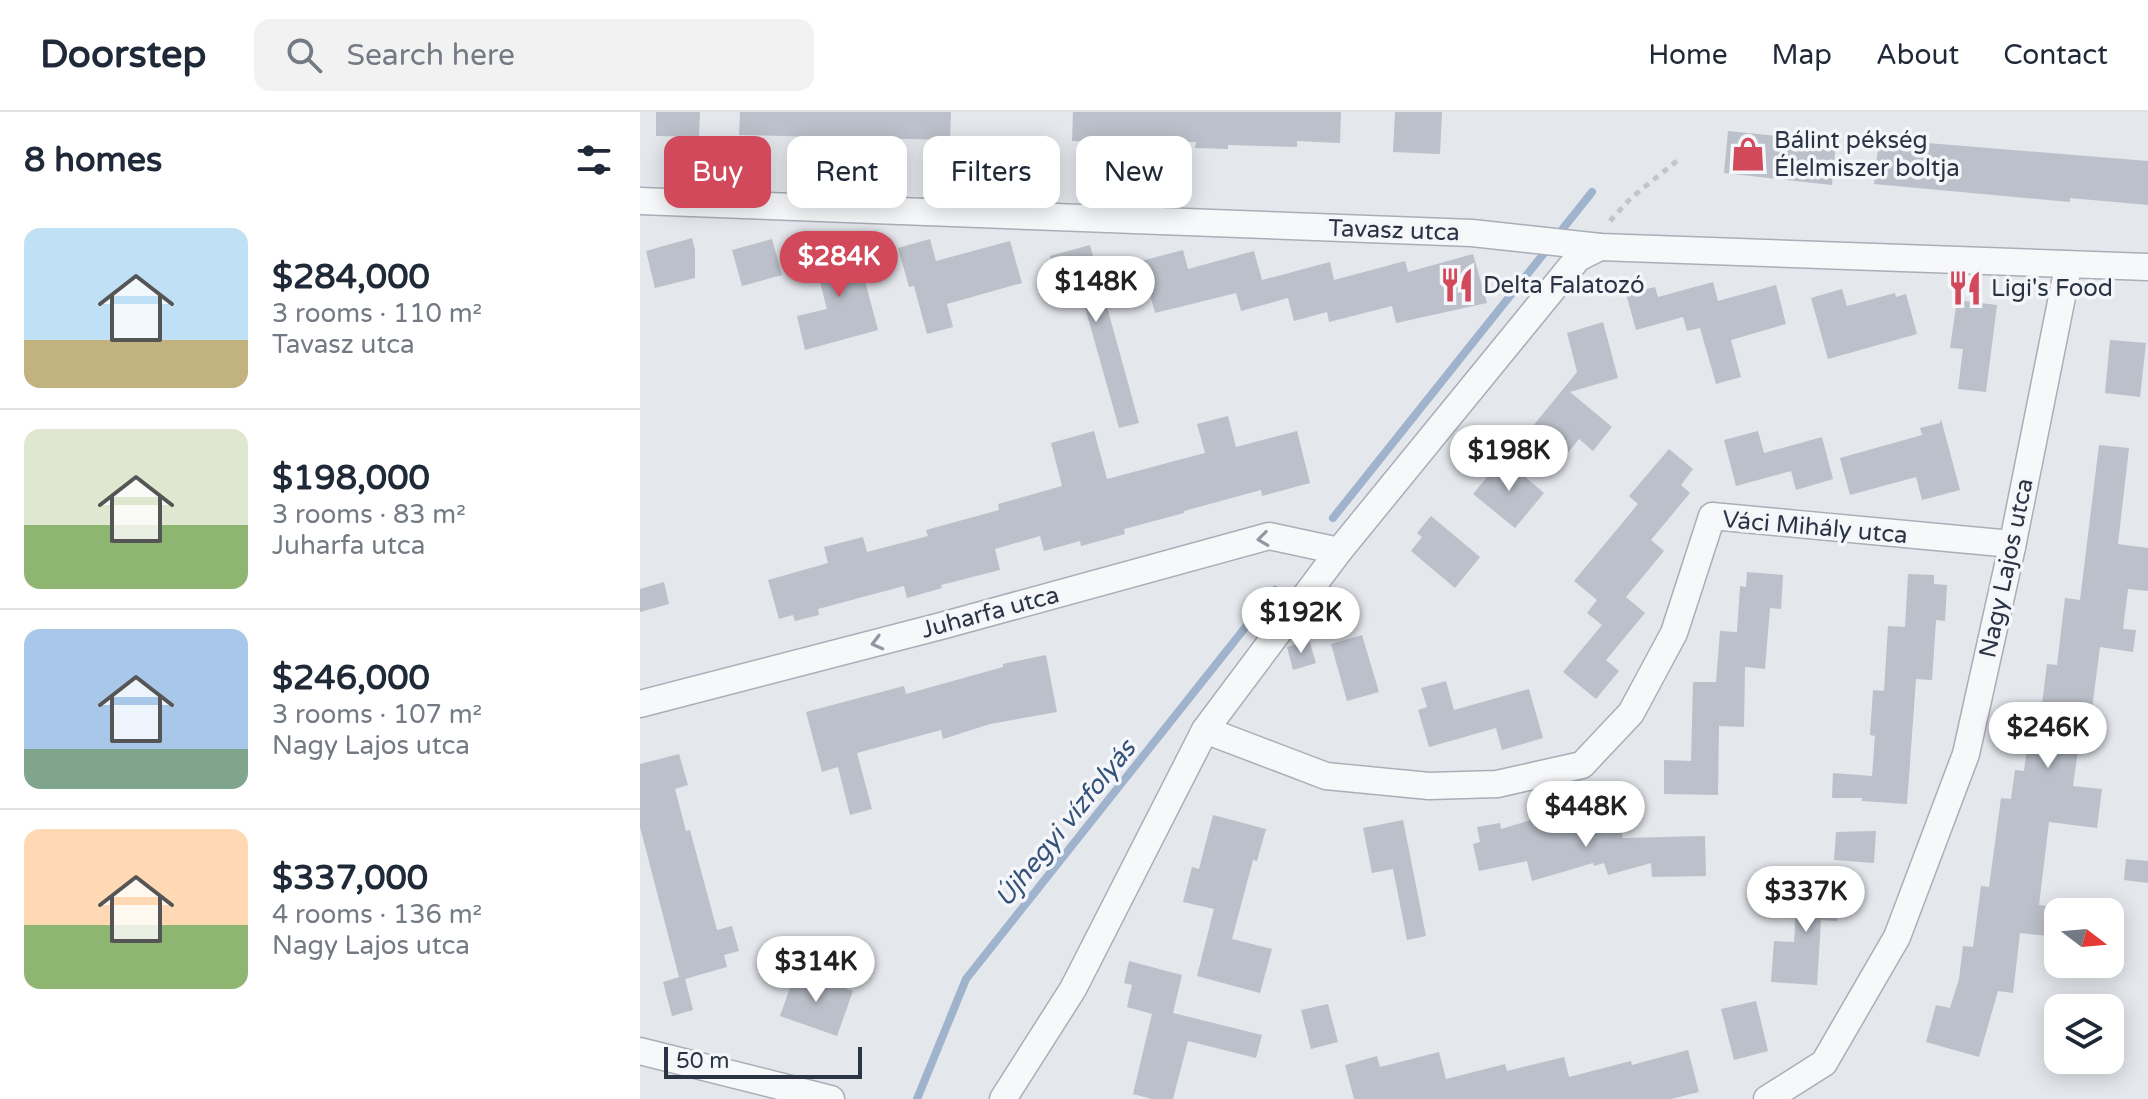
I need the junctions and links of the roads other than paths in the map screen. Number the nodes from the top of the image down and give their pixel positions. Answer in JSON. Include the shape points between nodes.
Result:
{"nodes":[{"id":1,"x":640,"y":201,"type":"edge"},
{"id":2,"x":1584,"y":245,"type":"junction"},
{"id":3,"x":2061,"y":264,"type":"junction"},
{"id":4,"x":2148,"y":267,"type":"edge"},
{"id":5,"x":2012,"y":547,"type":"junction"},
{"id":6,"x":1339,"y":551,"type":"junction"},
{"id":7,"x":640,"y":704,"type":"edge"},
{"id":8,"x":1205,"y":730,"type":"junction"},
{"id":9,"x":640,"y":1051,"type":"edge"},
{"id":10,"x":831,"y":1099,"type":"edge"},
{"id":11,"x":1003,"y":1099,"type":"edge"},
{"id":12,"x":1767,"y":1099,"type":"edge"}],
"edges":[{"from":1,"to":2,"type":"street","name":"Tavasz utca","via":[[1290,225]]},
{"from":2,"to":3,"type":"street","name":"Tavasz utca"},
{"from":2,"to":6,"type":"street"},
{"from":3,"to":4,"type":"street","name":"Tavasz utca"},
{"from":3,"to":5,"type":"street","name":"Nagy Lajos utca","via":[[2067,272]]},
{"from":5,"to":8,"type":"street","name":"Váci Mihály utca","via":[[1712,516],[1674,633],[1631,713],[1582,765],[1497,784],[1429,786],[1326,776]]},
{"from":5,"to":12,"type":"street","name":"Nagy Lajos utca","via":[[1966,754],[1897,937],[1824,1063]]},
{"from":6,"to":7,"type":"street","name":"Juharfa utca","one_way":true,"via":[[1269,536]]},
{"from":6,"to":8,"type":"street"},
{"from":8,"to":11,"type":"street","via":[[1073,989]]},
{"from":9,"to":10,"type":"street"}]}
